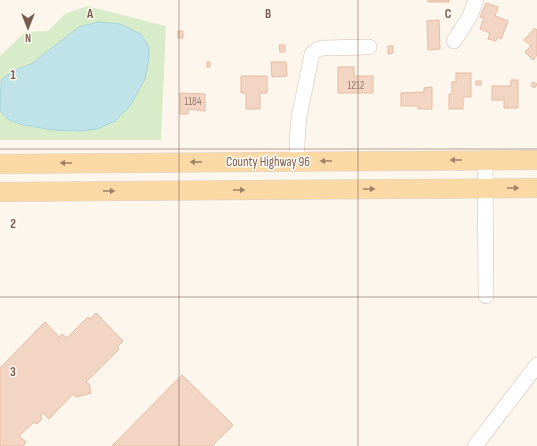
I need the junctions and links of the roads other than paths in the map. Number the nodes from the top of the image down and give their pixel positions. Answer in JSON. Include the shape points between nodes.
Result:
{"nodes":[{"id":1,"x":476,"y":0,"type":"edge"},
{"id":2,"x":454,"y":42,"type":"dead end"},
{"id":3,"x":369,"y":48,"type":"dead end"},
{"id":4,"x":485,"y":160,"type":"junction"},
{"id":5,"x":537,"y":160,"type":"edge"},
{"id":6,"x":297,"y":162,"type":"junction"},
{"id":7,"x":0,"y":164,"type":"edge"},
{"id":8,"x":537,"y":188,"type":"edge"},
{"id":9,"x":485,"y":189,"type":"junction"},
{"id":10,"x":0,"y":192,"type":"edge"},
{"id":11,"x":486,"y":296,"type":"dead end"},
{"id":12,"x":537,"y":364,"type":"edge"},
{"id":13,"x":475,"y":446,"type":"edge"}],
"edges":[{"from":1,"to":2,"type":"street","via":[[470,16]]},
{"from":3,"to":6,"type":"street","via":[[322,48],[312,54],[299,117]]},
{"from":4,"to":5,"type":"main road","name":"County Highway 96"},
{"from":4,"to":6,"type":"main road","name":"County Highway 96","one_way":true},
{"from":4,"to":9,"type":"street"},
{"from":6,"to":7,"type":"main road","name":"County Highway 96","one_way":true},
{"from":9,"to":8,"type":"main road","one_way":true},
{"from":10,"to":9,"type":"main road","one_way":true},
{"from":9,"to":11,"type":"street"},
{"from":12,"to":13,"type":"street"}]}
